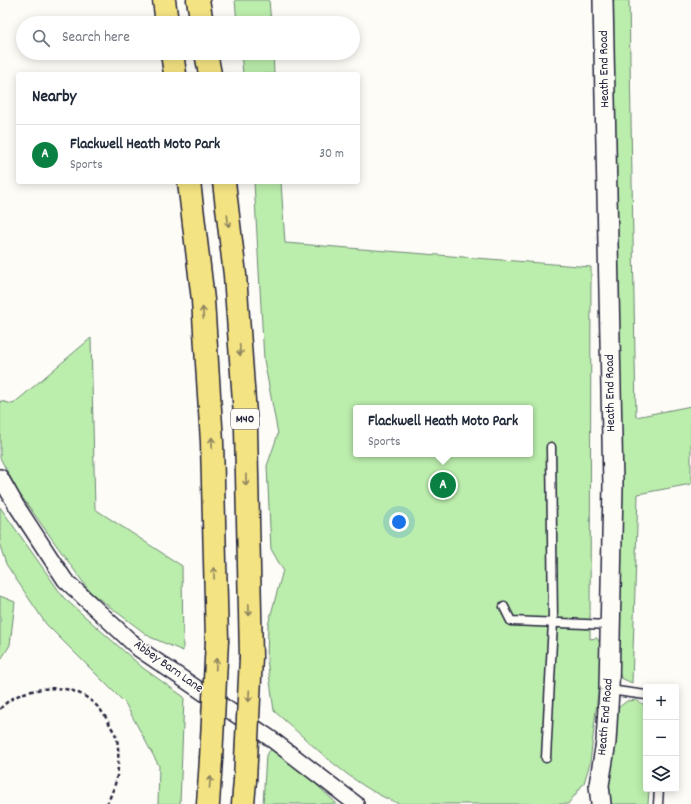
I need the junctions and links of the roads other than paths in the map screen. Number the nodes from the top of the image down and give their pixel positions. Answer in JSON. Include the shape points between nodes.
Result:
{"nodes":[{"id":1,"x":164,"y":0,"type":"edge"},
{"id":2,"x":198,"y":0,"type":"edge"},
{"id":3,"x":603,"y":0,"type":"edge"},
{"id":4,"x":166,"y":16,"type":"edge"},
{"id":5,"x":201,"y":16,"type":"edge"},
{"id":6,"x":173,"y":60,"type":"edge"},
{"id":7,"x":207,"y":60,"type":"edge"},
{"id":8,"x":175,"y":72,"type":"edge"},
{"id":9,"x":210,"y":72,"type":"edge"},
{"id":10,"x":189,"y":184,"type":"edge"},
{"id":11,"x":224,"y":184,"type":"edge"},
{"id":12,"x":551,"y":447,"type":"dead end"},
{"id":13,"x":0,"y":478,"type":"edge"},
{"id":14,"x":504,"y":607,"type":"dead end"},
{"id":15,"x":553,"y":622,"type":"junction"},
{"id":16,"x":611,"y":626,"type":"junction"},
{"id":17,"x":609,"y":690,"type":"junction"},
{"id":18,"x":643,"y":695,"type":"edge"},
{"id":19,"x":546,"y":758,"type":"dead end"},
{"id":20,"x":599,"y":785,"type":"junction"},
{"id":21,"x":659,"y":792,"type":"edge"},
{"id":22,"x":208,"y":804,"type":"edge"},
{"id":23,"x":243,"y":804,"type":"edge"},
{"id":24,"x":356,"y":804,"type":"edge"},
{"id":25,"x":586,"y":804,"type":"edge"},
{"id":26,"x":601,"y":804,"type":"edge"},
{"id":27,"x":658,"y":804,"type":"edge"}],
"edges":[{"from":1,"to":4,"type":"highway"},
{"from":2,"to":5,"type":"highway"},
{"from":3,"to":16,"type":"street","name":"Heath End Road","via":[[613,486]]},
{"from":6,"to":8,"type":"highway"},
{"from":7,"to":9,"type":"highway"},
{"from":22,"to":10,"type":"highway","one_way":true,"bridge":true,"via":[[217,640],[212,442],[203,300]]},
{"from":11,"to":23,"type":"highway","number":"M40","one_way":true,"bridge":true,"via":[[235,275],[246,429],[251,657]]},
{"from":12,"to":15,"type":"lane"},
{"from":13,"to":24,"type":"street","name":"Abbey Barn Lane","via":[[65,580],[139,650],[270,738]]},
{"from":14,"to":15,"type":"lane","via":[[512,621]]},
{"from":15,"to":16,"type":"lane"},
{"from":15,"to":19,"type":"lane"},
{"from":16,"to":17,"type":"street","name":"Heath End Road"},
{"from":17,"to":18,"type":"lane"},
{"from":17,"to":20,"type":"street","name":"Heath End Road","via":[[606,742]]},
{"from":20,"to":25,"type":"street","name":"Heath End Road"},
{"from":20,"to":26,"type":"street","name":"Heath End Road"},
{"from":21,"to":27,"type":"lane"}]}
